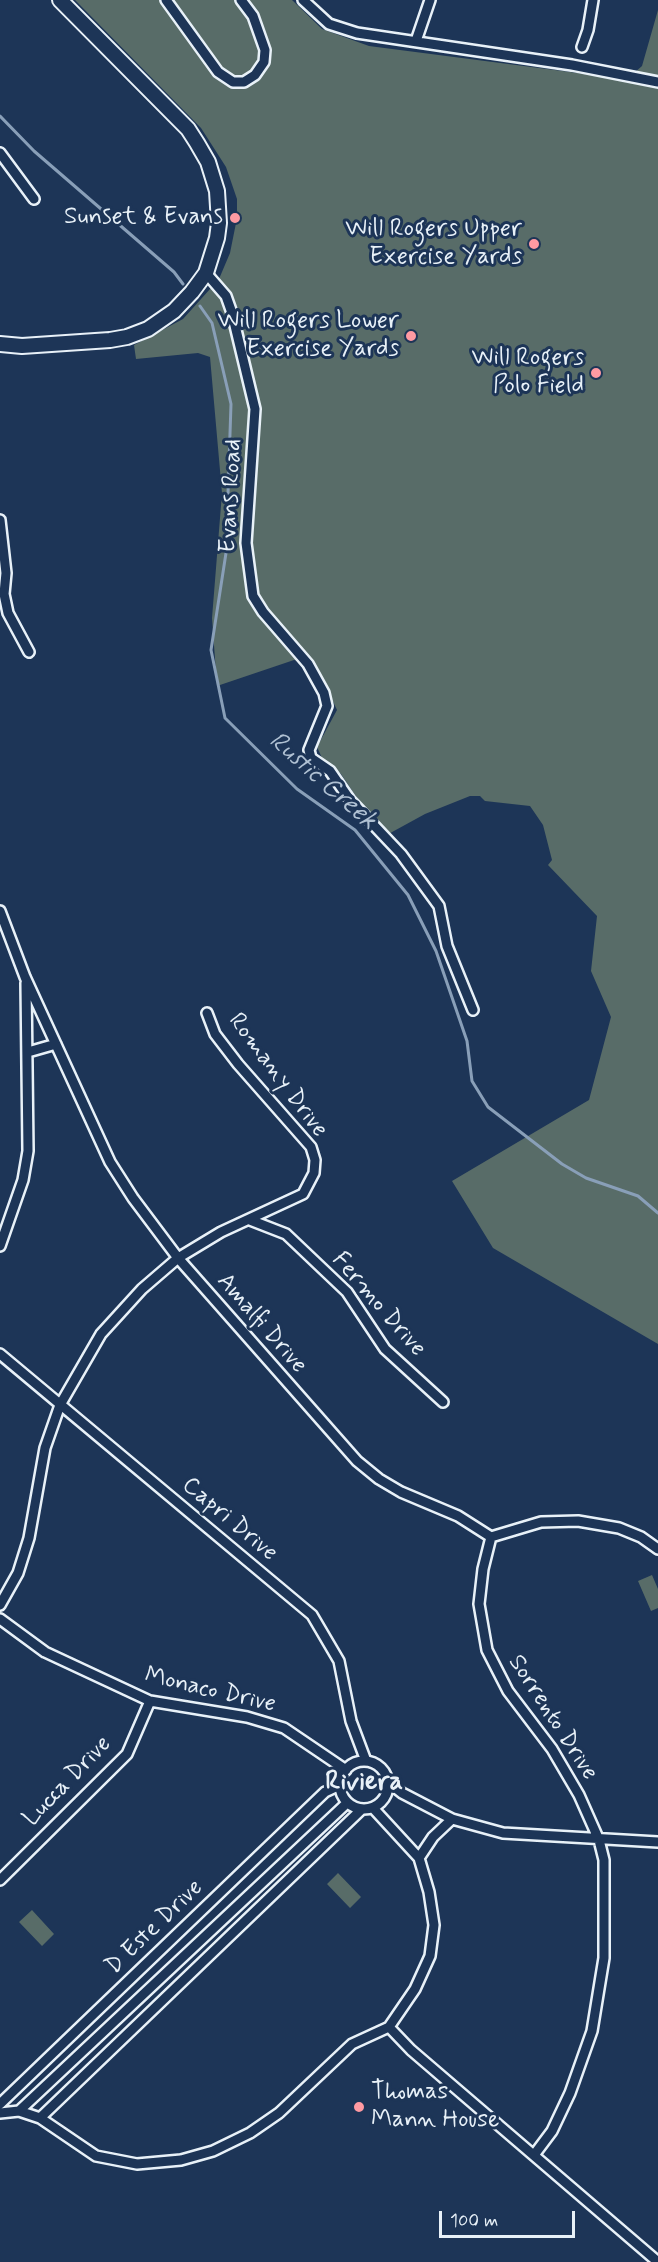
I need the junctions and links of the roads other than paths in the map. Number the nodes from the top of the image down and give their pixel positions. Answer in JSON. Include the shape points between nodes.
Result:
{"nodes":[{"id":1,"x":60,"y":0,"type":"edge"},
{"id":2,"x":166,"y":0,"type":"edge"},
{"id":3,"x":241,"y":0,"type":"edge"},
{"id":4,"x":303,"y":0,"type":"edge"},
{"id":5,"x":430,"y":0,"type":"edge"},
{"id":6,"x":593,"y":0,"type":"edge"},
{"id":7,"x":416,"y":41,"type":"junction"},
{"id":8,"x":582,"y":46,"type":"dead end"},
{"id":9,"x":658,"y":82,"type":"edge"},
{"id":10,"x":0,"y":153,"type":"edge"},
{"id":11,"x":34,"y":199,"type":"dead end"},
{"id":12,"x":206,"y":273,"type":"junction"},
{"id":13,"x":0,"y":344,"type":"edge"},
{"id":14,"x":0,"y":520,"type":"edge"},
{"id":15,"x":29,"y":652,"type":"dead end"},
{"id":16,"x":0,"y":911,"type":"edge"},
{"id":17,"x":25,"y":977,"type":"junction"},
{"id":18,"x":472,"y":1010,"type":"dead end"},
{"id":19,"x":207,"y":1013,"type":"dead end"},
{"id":20,"x":56,"y":1044,"type":"junction"},
{"id":21,"x":28,"y":1052,"type":"junction"},
{"id":22,"x":250,"y":1220,"type":"junction"},
{"id":23,"x":0,"y":1246,"type":"edge"},
{"id":24,"x":178,"y":1258,"type":"junction"},
{"id":25,"x":0,"y":1354,"type":"edge"},
{"id":26,"x":443,"y":1402,"type":"dead end"},
{"id":27,"x":60,"y":1404,"type":"junction"},
{"id":28,"x":491,"y":1537,"type":"junction"},
{"id":29,"x":658,"y":1549,"type":"edge"},
{"id":30,"x":0,"y":1605,"type":"edge"},
{"id":31,"x":0,"y":1619,"type":"edge"},
{"id":32,"x":150,"y":1701,"type":"junction"},
{"id":33,"x":366,"y":1761,"type":"junction"},
{"id":34,"x":346,"y":1770,"type":"junction"},
{"id":35,"x":388,"y":1782,"type":"junction"},
{"id":36,"x":340,"y":1785,"type":"junction"},
{"id":37,"x":347,"y":1803,"type":"junction"},
{"id":38,"x":373,"y":1808,"type":"junction"},
{"id":39,"x":362,"y":1809,"type":"junction"},
{"id":40,"x":452,"y":1819,"type":"junction"},
{"id":41,"x":599,"y":1839,"type":"junction"},
{"id":42,"x":658,"y":1842,"type":"edge"},
{"id":43,"x":419,"y":1858,"type":"junction"},
{"id":44,"x":0,"y":1880,"type":"edge"},
{"id":45,"x":389,"y":2026,"type":"junction"},
{"id":46,"x":0,"y":2104,"type":"edge"},
{"id":47,"x":19,"y":2111,"type":"junction"},
{"id":48,"x":0,"y":2113,"type":"edge"},
{"id":49,"x":40,"y":2118,"type":"junction"},
{"id":50,"x":534,"y":2155,"type":"junction"},
{"id":51,"x":658,"y":2262,"type":"edge"}],
"edges":[{"from":1,"to":12,"type":"main road","via":[[188,129],[197,143],[213,176],[219,205],[217,238]]},
{"from":2,"to":3,"type":"street","via":[[218,72],[233,82],[244,82],[264,62],[265,50],[253,16]]},
{"from":4,"to":7,"type":"street","via":[[337,27]]},
{"from":5,"to":7,"type":"street"},
{"from":6,"to":8,"type":"street"},
{"from":7,"to":9,"type":"street"},
{"from":10,"to":11,"type":"street"},
{"from":12,"to":13,"type":"main road","via":[[174,311],[127,338],[22,346]]},
{"from":12,"to":18,"type":"street","name":"Evans Road","via":[[226,296],[255,409],[246,543],[253,596],[308,664],[327,706],[309,750],[311,758],[330,771],[350,800],[401,854],[439,906],[447,946]]},
{"from":14,"to":15,"type":"street","via":[[6,603]]},
{"from":16,"to":17,"type":"street","name":"Amalfi Drive"},
{"from":17,"to":20,"type":"street","name":"Amalfi Drive"},
{"from":17,"to":21,"type":"street"},
{"from":19,"to":22,"type":"street","name":"Romany Drive","via":[[215,1034],[311,1147],[315,1160],[314,1173],[303,1194]]},
{"from":20,"to":21,"type":"street"},
{"from":20,"to":24,"type":"street","name":"Amalfi Drive","via":[[110,1162]]},
{"from":21,"to":23,"type":"street","via":[[28,1151],[21,1189]]},
{"from":22,"to":24,"type":"street","name":"Romany Drive"},
{"from":22,"to":26,"type":"street","name":"Fermo Drive","via":[[286,1234],[339,1285],[385,1348]]},
{"from":24,"to":27,"type":"street","name":"Romany Drive","via":[[142,1289],[101,1334]]},
{"from":24,"to":28,"type":"street","name":"Amalfi Drive","via":[[366,1470]]},
{"from":25,"to":27,"type":"street","name":"Capri Drive"},
{"from":27,"to":30,"type":"street","name":"Romany Drive","via":[[45,1448],[29,1538],[18,1573]]},
{"from":27,"to":33,"type":"street","name":"Capri Drive","via":[[312,1615],[339,1661],[351,1721]]},
{"from":28,"to":29,"type":"street","via":[[541,1522],[579,1521],[619,1528],[641,1536]]},
{"from":28,"to":41,"type":"street","name":"Sorrento Drive","via":[[479,1604],[486,1650],[508,1691],[552,1749]]},
{"from":31,"to":32,"type":"street","name":"Monaco Drive","via":[[45,1652]]},
{"from":32,"to":34,"type":"street","name":"Monaco Drive","via":[[247,1717],[284,1728]]},
{"from":32,"to":44,"type":"street","name":"Lucca Drive","via":[[127,1754]]},
{"from":33,"to":34,"type":"street"},
{"from":33,"to":35,"type":"street","via":[[381,1768]]},
{"from":34,"to":36,"type":"street"},
{"from":35,"to":38,"type":"street","via":[[385,1797]]},
{"from":35,"to":40,"type":"street"},
{"from":36,"to":37,"type":"street"},
{"from":36,"to":46,"type":"street","name":"D Este Drive","via":[[325,1792]]},
{"from":37,"to":39,"type":"street"},
{"from":37,"to":47,"type":"street","name":"D Este Drive"},
{"from":38,"to":39,"type":"street"},
{"from":38,"to":43,"type":"street"},
{"from":39,"to":49,"type":"street"},
{"from":40,"to":41,"type":"street","via":[[503,1833]]},
{"from":40,"to":43,"type":"street"},
{"from":41,"to":42,"type":"street"},
{"from":41,"to":50,"type":"street","name":"Sorrento Drive","via":[[604,1860],[606,1929],[598,2006],[570,2093],[552,2131]]},
{"from":43,"to":45,"type":"street","via":[[434,1925],[430,1956],[415,1989]]},
{"from":45,"to":49,"type":"street","via":[[352,2044],[279,2113],[250,2133],[213,2151],[181,2160],[136,2164],[96,2156]]},
{"from":45,"to":50,"type":"street","via":[[411,2050]]},
{"from":47,"to":48,"type":"street"},
{"from":47,"to":49,"type":"street"},
{"from":50,"to":51,"type":"street"}]}
